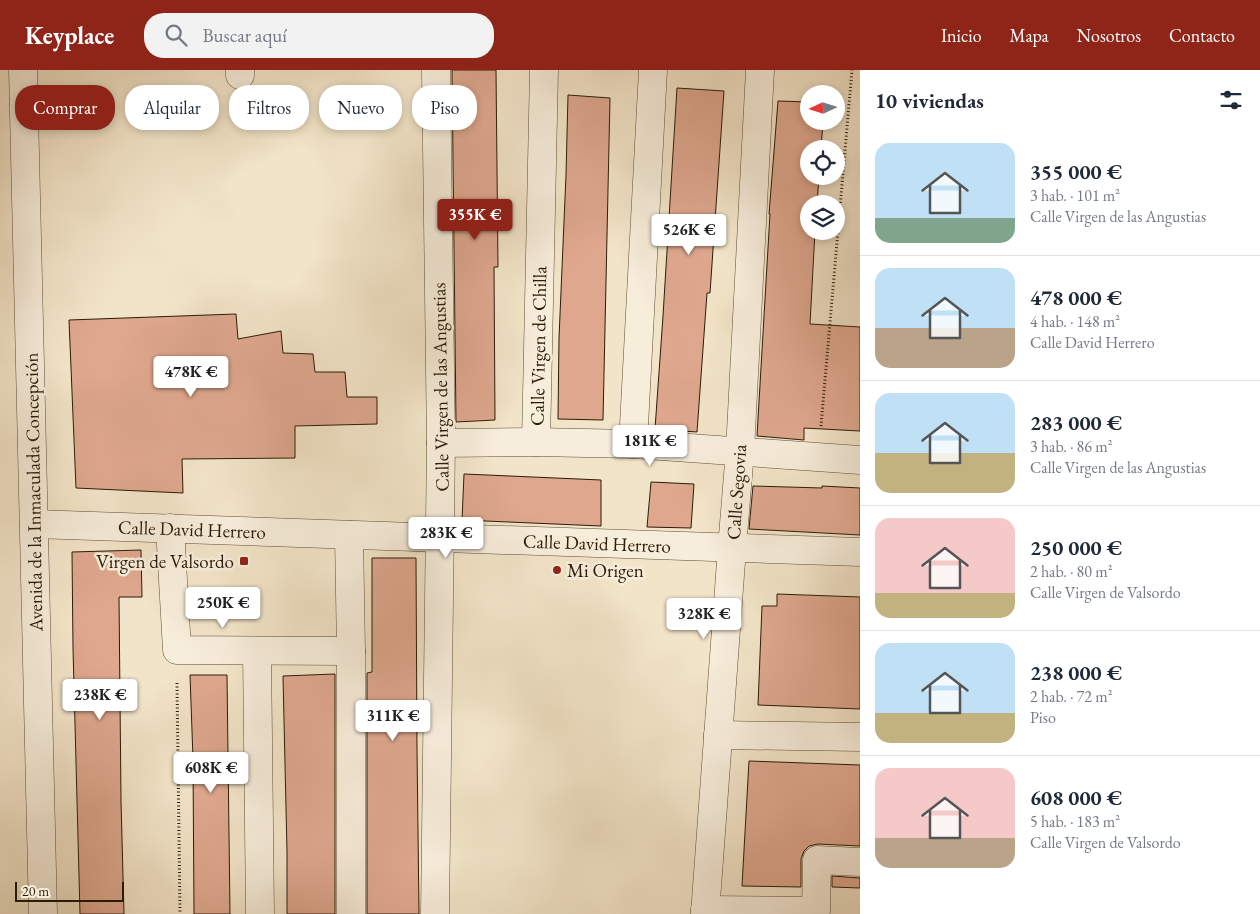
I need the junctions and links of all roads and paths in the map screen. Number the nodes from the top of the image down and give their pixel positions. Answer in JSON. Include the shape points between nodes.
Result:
{"nodes":[{"id":1,"x":23,"y":70,"type":"edge"},
{"id":2,"x":436,"y":70,"type":"edge"},
{"id":3,"x":544,"y":70,"type":"edge"},
{"id":4,"x":653,"y":70,"type":"edge"},
{"id":5,"x":760,"y":70,"type":"edge"},
{"id":6,"x":852,"y":70,"type":"edge"},
{"id":7,"x":536,"y":442,"type":"junction"},
{"id":8,"x":441,"y":443,"type":"junction"},
{"id":9,"x":634,"y":444,"type":"junction"},
{"id":10,"x":740,"y":451,"type":"junction"},
{"id":11,"x":818,"y":457,"type":"junction"},
{"id":12,"x":860,"y":460,"type":"edge"},
{"id":13,"x":34,"y":524,"type":"junction"},
{"id":14,"x":170,"y":528,"type":"junction"},
{"id":15,"x":349,"y":535,"type":"junction"},
{"id":16,"x":441,"y":538,"type":"junction"},
{"id":17,"x":732,"y":548,"type":"junction"},
{"id":18,"x":860,"y":552,"type":"edge"},
{"id":19,"x":176,"y":650,"type":"junction"},
{"id":20,"x":257,"y":651,"type":"junction"},
{"id":21,"x":352,"y":651,"type":"junction"},
{"id":22,"x":718,"y":736,"type":"junction"},
{"id":23,"x":860,"y":737,"type":"edge"},
{"id":24,"x":860,"y":862,"type":"edge"},
{"id":25,"x":705,"y":912,"type":"edge"},
{"id":26,"x":816,"y":913,"type":"edge"},
{"id":27,"x":43,"y":914,"type":"edge"},
{"id":28,"x":180,"y":914,"type":"edge"},
{"id":29,"x":260,"y":914,"type":"edge"},
{"id":30,"x":351,"y":914,"type":"edge"},
{"id":31,"x":435,"y":914,"type":"edge"}],
"edges":[{"from":1,"to":13,"type":"street","name":"Avenida de la Inmaculada Concepción"},
{"from":2,"to":8,"type":"street","name":"Calle Virgen de las Angustias"},
{"from":3,"to":7,"type":"street","name":"Calle Virgen de Chilla"},
{"from":4,"to":9,"type":"street"},
{"from":5,"to":10,"type":"street","name":"Calle Segovia"},
{"from":6,"to":11,"type":"path"},
{"from":7,"to":8,"type":"street"},
{"from":7,"to":9,"type":"street"},
{"from":8,"to":16,"type":"street","name":"Calle Virgen de las Angustias"},
{"from":9,"to":10,"type":"street"},
{"from":10,"to":11,"type":"street"},
{"from":10,"to":17,"type":"street","name":"Calle Segovia"},
{"from":11,"to":12,"type":"street"},
{"from":13,"to":14,"type":"street","name":"Calle David Herrero"},
{"from":13,"to":27,"type":"street","name":"Avenida de la Inmaculada Concepción"},
{"from":14,"to":15,"type":"street","name":"Calle David Herrero"},
{"from":14,"to":19,"type":"street"},
{"from":15,"to":16,"type":"street","name":"Calle David Herrero"},
{"from":15,"to":21,"type":"street"},
{"from":16,"to":17,"type":"street","name":"Calle David Herrero"},
{"from":16,"to":31,"type":"street","name":"Calle Virgen de las Angustias"},
{"from":17,"to":18,"type":"street","name":"Calle David Herrero"},
{"from":17,"to":22,"type":"street","name":"Calle Segovia"},
{"from":19,"to":20,"type":"street"},
{"from":19,"to":28,"type":"path"},
{"from":20,"to":21,"type":"street"},
{"from":20,"to":29,"type":"street"},
{"from":21,"to":30,"type":"street"},
{"from":22,"to":23,"type":"street"},
{"from":22,"to":25,"type":"street","name":"Calle Segovia"},
{"from":24,"to":26,"type":"street","via":[[818,860]]},
{"from":25,"to":26,"type":"street"}]}
